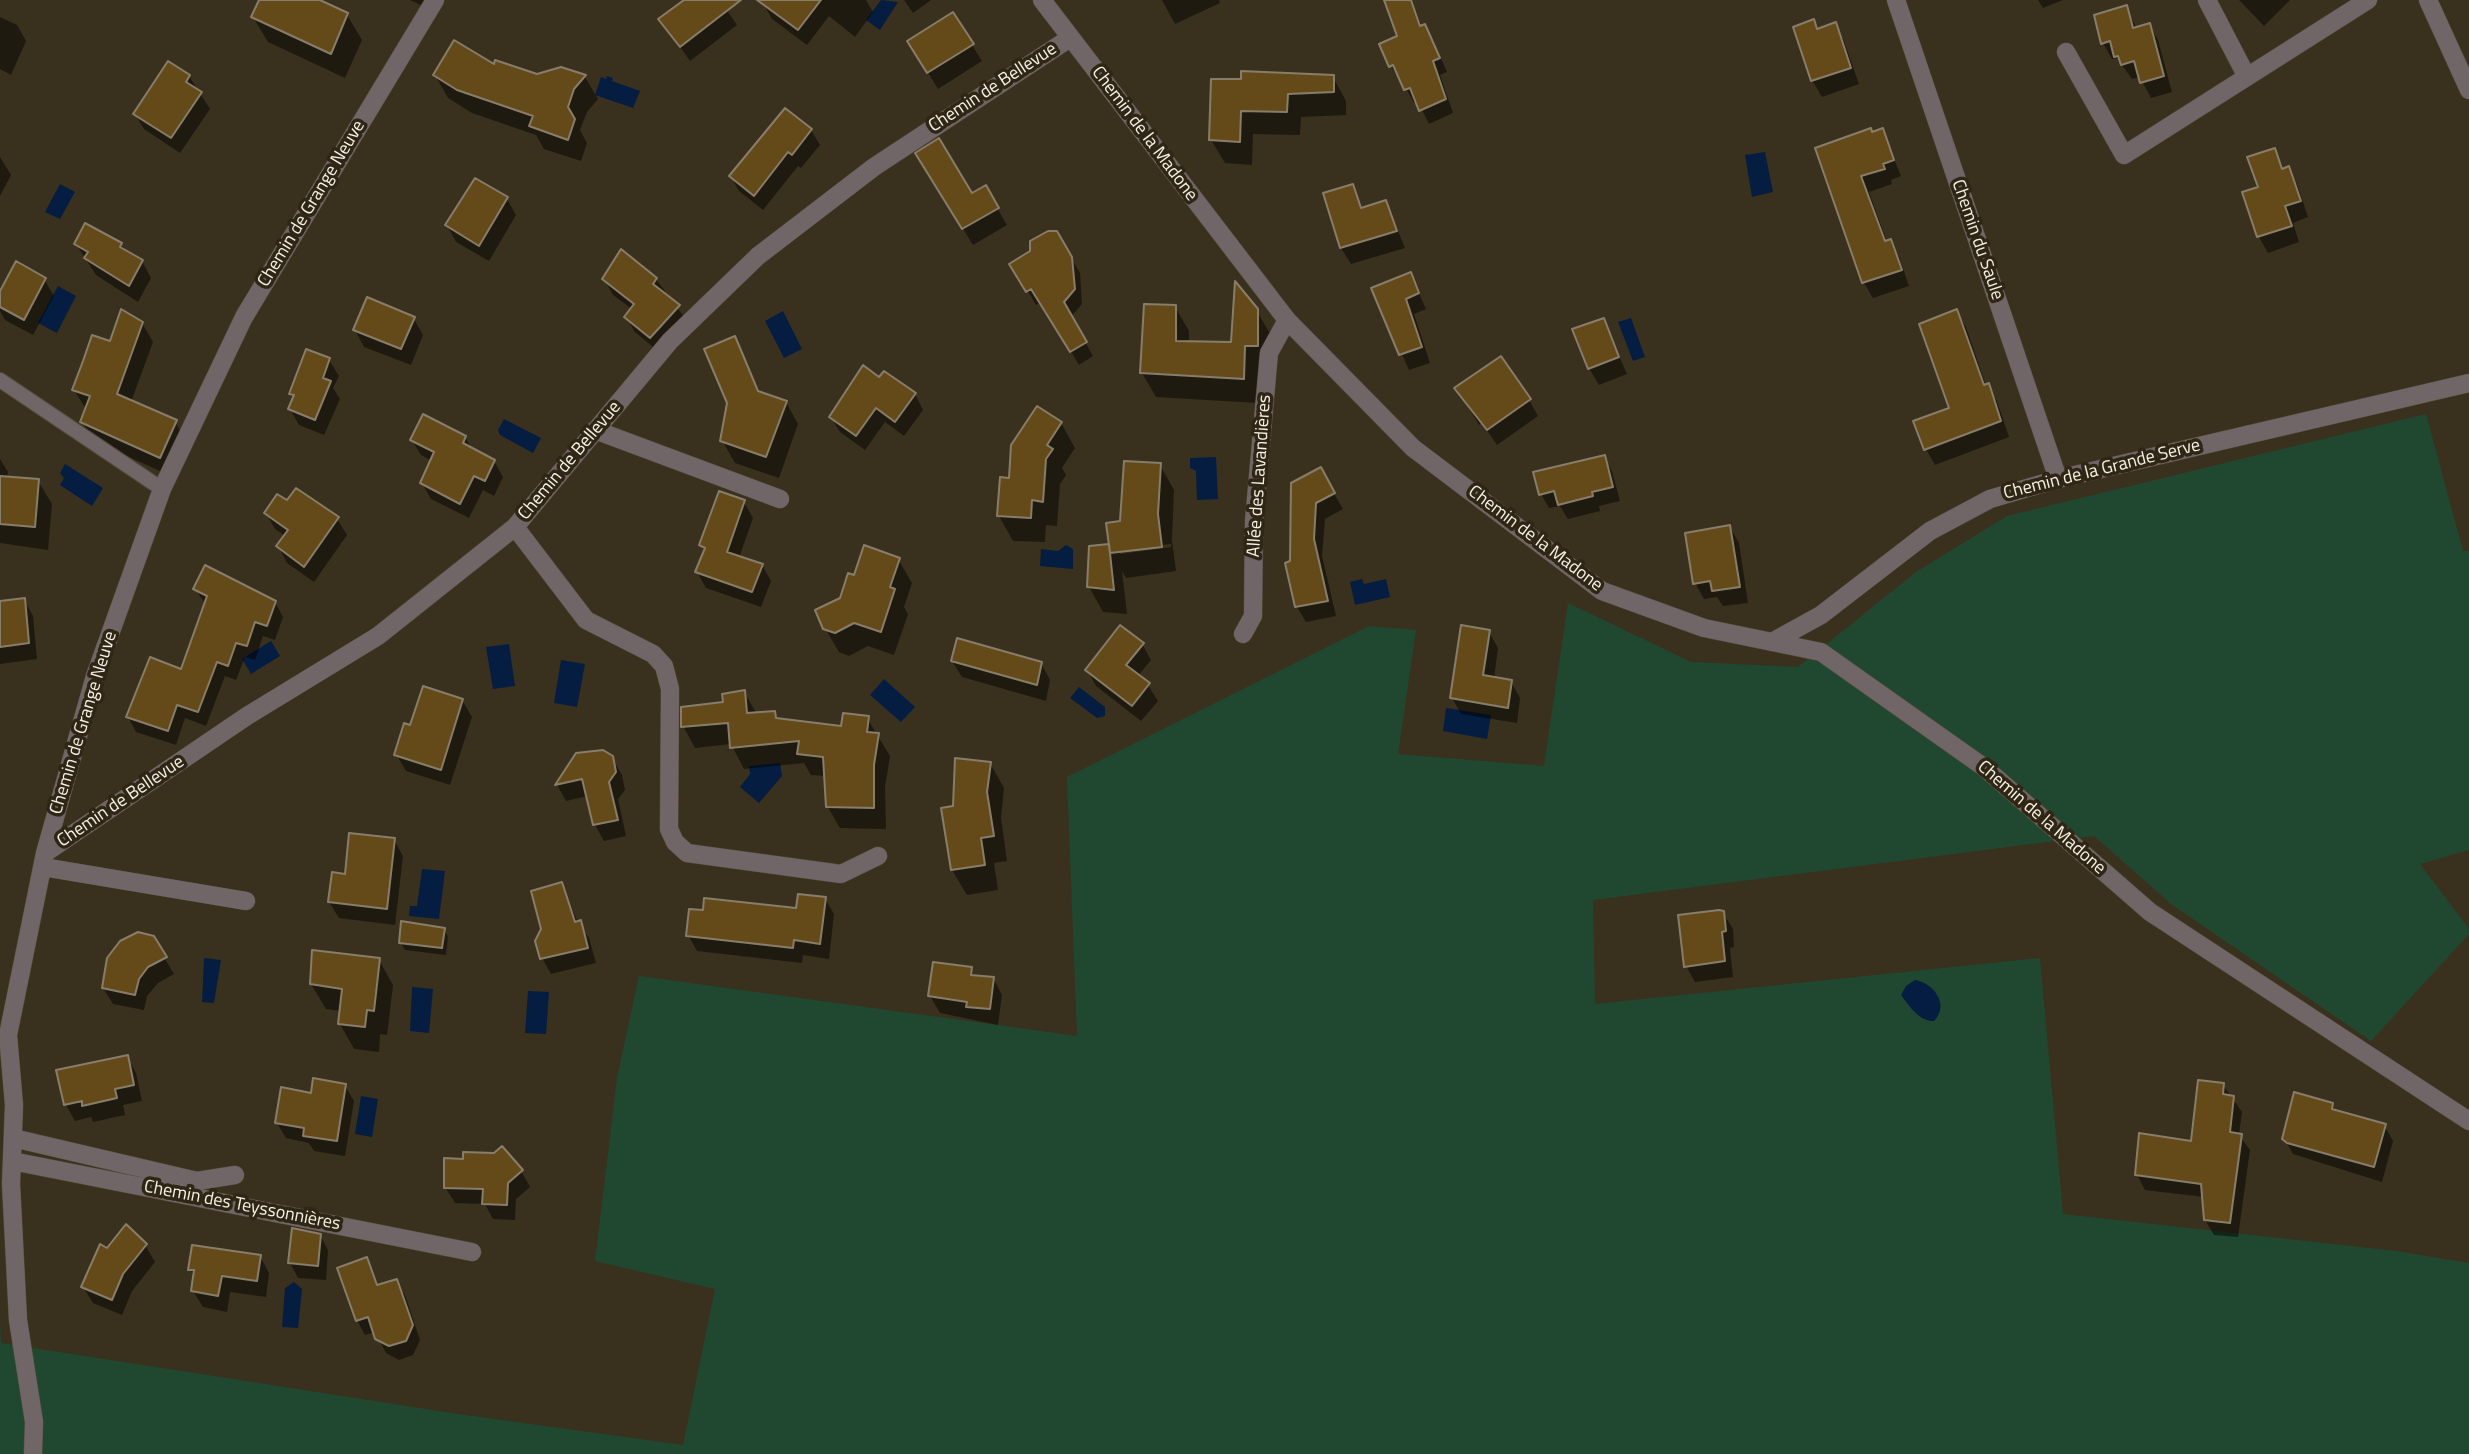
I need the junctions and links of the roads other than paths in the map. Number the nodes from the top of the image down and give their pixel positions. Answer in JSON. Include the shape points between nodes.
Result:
{"nodes":[{"id":1,"x":435,"y":0,"type":"edge"},
{"id":2,"x":1042,"y":0,"type":"edge"},
{"id":3,"x":1896,"y":0,"type":"edge"},
{"id":4,"x":2207,"y":0,"type":"edge"},
{"id":5,"x":2368,"y":0,"type":"edge"},
{"id":6,"x":2428,"y":0,"type":"edge"},
{"id":7,"x":1070,"y":38,"type":"junction"},
{"id":8,"x":2066,"y":52,"type":"dead end"},
{"id":9,"x":2247,"y":77,"type":"junction"},
{"id":10,"x":2469,"y":90,"type":"edge"},
{"id":11,"x":1287,"y":320,"type":"junction"},
{"id":12,"x":0,"y":380,"type":"edge"},
{"id":13,"x":2469,"y":383,"type":"edge"},
{"id":14,"x":596,"y":430,"type":"junction"},
{"id":15,"x":2058,"y":479,"type":"junction"},
{"id":16,"x":162,"y":489,"type":"junction"},
{"id":17,"x":780,"y":499,"type":"dead end"},
{"id":18,"x":515,"y":527,"type":"junction"},
{"id":19,"x":1243,"y":634,"type":"dead end"},
{"id":20,"x":1772,"y":642,"type":"junction"},
{"id":21,"x":878,"y":856,"type":"dead end"},
{"id":22,"x":44,"y":860,"type":"junction"},
{"id":23,"x":246,"y":901,"type":"dead end"},
{"id":24,"x":4,"y":1037,"type":"edge"},
{"id":25,"x":2469,"y":1121,"type":"edge"},
{"id":26,"x":13,"y":1138,"type":"junction"},
{"id":27,"x":12,"y":1161,"type":"junction"},
{"id":28,"x":235,"y":1175,"type":"dead end"},
{"id":29,"x":472,"y":1252,"type":"dead end"},
{"id":30,"x":33,"y":1454,"type":"edge"}],
"edges":[{"from":1,"to":16,"type":"street","name":"Chemin de Grange Neuve","via":[[244,317]]},
{"from":2,"to":7,"type":"street","name":"Chemin de la Madone"},
{"from":3,"to":15,"type":"street","name":"Chemin du Saule"},
{"from":4,"to":9,"type":"street"},
{"from":5,"to":9,"type":"street"},
{"from":6,"to":10,"type":"street"},
{"from":7,"to":11,"type":"street","name":"Chemin de la Madone"},
{"from":7,"to":14,"type":"street","name":"Chemin de Bellevue","via":[[874,167],[758,256],[670,341]]},
{"from":8,"to":9,"type":"street","via":[[2124,155]]},
{"from":11,"to":19,"type":"street","name":"Allée des Lavandières","via":[[1269,353],[1254,521],[1254,616]]},
{"from":11,"to":20,"type":"street","name":"Chemin de la Madone","via":[[1413,448],[1602,591],[1704,628]]},
{"from":12,"to":16,"type":"lane"},
{"from":13,"to":15,"type":"street","name":"Chemin de la Grande Serve"},
{"from":14,"to":17,"type":"street"},
{"from":14,"to":18,"type":"street","name":"Chemin de Bellevue"},
{"from":15,"to":20,"type":"street","name":"Chemin de la Grande Serve","via":[[1990,499],[1930,531],[1821,615]]},
{"from":16,"to":22,"type":"street","name":"Chemin de Grange Neuve","via":[[95,676]]},
{"from":18,"to":21,"type":"street","via":[[586,620],[653,653],[664,666],[670,689],[669,829],[687,853],[841,874]]},
{"from":18,"to":22,"type":"street","name":"Chemin de Bellevue","via":[[378,636],[247,716]]},
{"from":20,"to":25,"type":"street","name":"Chemin de la Madone","via":[[1821,652],[1985,768],[2150,912]]},
{"from":22,"to":23,"type":"street"},
{"from":22,"to":24,"type":"street","name":"Chemin de Grange Neuve"},
{"from":24,"to":26,"type":"street","name":"Chemin de Grange Neuve","via":[[14,1105]]},
{"from":26,"to":27,"type":"street","name":"Chemin de Grange Neuve"},
{"from":26,"to":28,"type":"street","name":"Chemin des Teyssonnières","via":[[197,1181]]},
{"from":27,"to":29,"type":"street","name":"Chemin des Teyssonnières"},
{"from":27,"to":30,"type":"street","name":"Chemin de Grange Neuve","via":[[18,1320],[34,1422]]}]}
